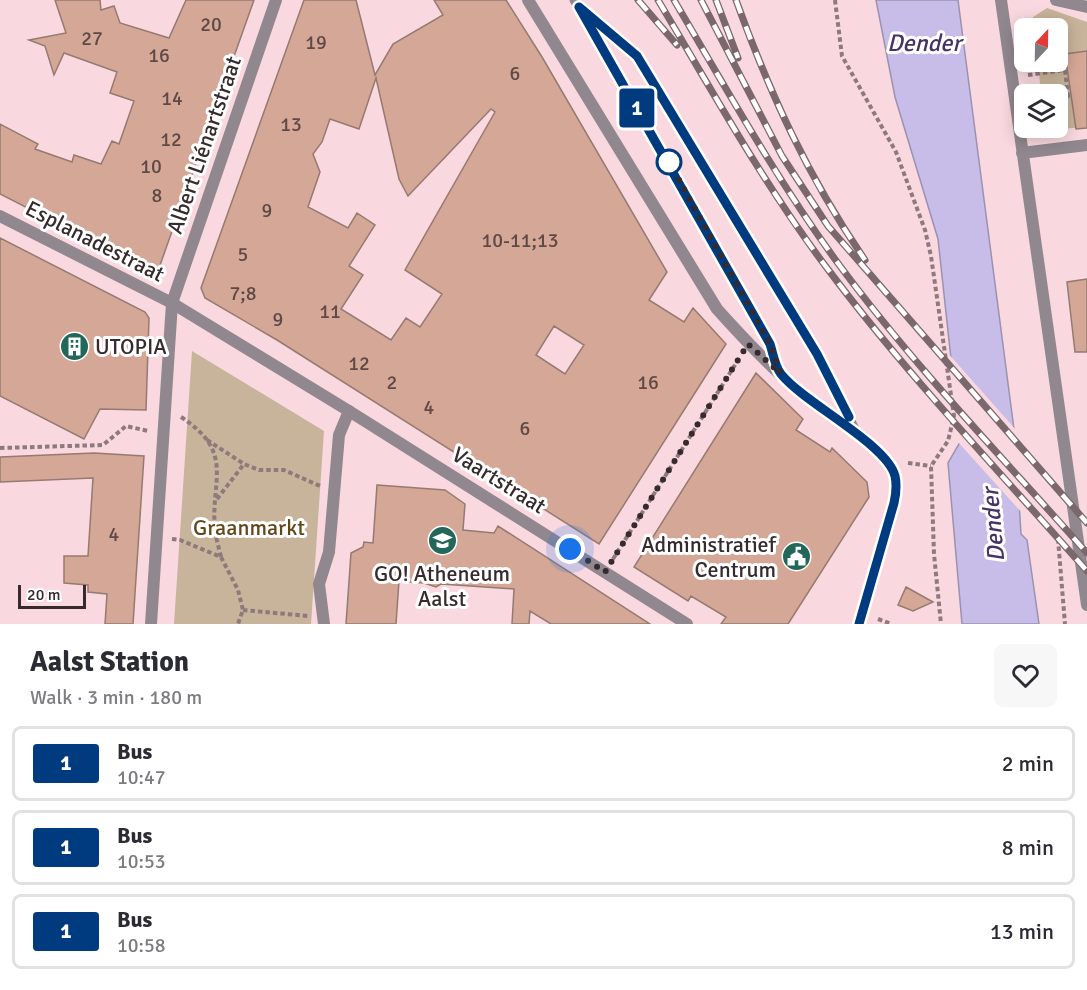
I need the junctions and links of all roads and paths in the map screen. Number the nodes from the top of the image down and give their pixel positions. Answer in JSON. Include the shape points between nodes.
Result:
{"nodes":[{"id":1,"x":276,"y":0,"type":"edge"},
{"id":2,"x":528,"y":0,"type":"edge"},
{"id":3,"x":835,"y":0,"type":"edge"},
{"id":4,"x":1001,"y":0,"type":"edge"},
{"id":5,"x":1056,"y":0,"type":"edge"},
{"id":6,"x":577,"y":3,"type":"edge"},
{"id":7,"x":1087,"y":7,"type":"edge"},
{"id":8,"x":1012,"y":77,"type":"junction"},
{"id":9,"x":1067,"y":84,"type":"edge"},
{"id":10,"x":1087,"y":145,"type":"edge"},
{"id":11,"x":1022,"y":153,"type":"junction"},
{"id":12,"x":0,"y":216,"type":"edge"},
{"id":13,"x":171,"y":303,"type":"junction"},
{"id":14,"x":748,"y":344,"type":"junction"},
{"id":15,"x":780,"y":373,"type":"junction"},
{"id":16,"x":166,"y":407,"type":"junction"},
{"id":17,"x":349,"y":411,"type":"junction"},
{"id":18,"x":164,"y":434,"type":"junction"},
{"id":19,"x":859,"y":435,"type":"junction"},
{"id":20,"x":202,"y":436,"type":"junction"},
{"id":21,"x":0,"y":448,"type":"edge"},
{"id":22,"x":244,"y":464,"type":"junction"},
{"id":23,"x":335,"y":492,"type":"junction"},
{"id":24,"x":215,"y":502,"type":"junction"},
{"id":25,"x":157,"y":538,"type":"junction"},
{"id":26,"x":221,"y":557,"type":"junction"},
{"id":27,"x":605,"y":572,"type":"junction"},
{"id":28,"x":1087,"y":605,"type":"edge"},
{"id":29,"x":243,"y":610,"type":"junction"},
{"id":30,"x":873,"y":618,"type":"dead end"},
{"id":31,"x":325,"y":621,"type":"edge"},
{"id":32,"x":151,"y":624,"type":"edge"},
{"id":33,"x":238,"y":624,"type":"edge"},
{"id":34,"x":687,"y":624,"type":"edge"},
{"id":35,"x":859,"y":624,"type":"edge"},
{"id":36,"x":891,"y":624,"type":"edge"},
{"id":37,"x":940,"y":624,"type":"edge"}],
"edges":[{"from":1,"to":13,"type":"street","name":"Albert Liénartstraat"},
{"from":2,"to":14,"type":"street","via":[[711,300]]},
{"from":3,"to":37,"type":"path","via":[[842,56],[896,152],[931,256],[954,416],[948,441],[931,466]]},
{"from":4,"to":8,"type":"street"},
{"from":5,"to":7,"type":"street"},
{"from":6,"to":15,"type":"lane","via":[[770,344]]},
{"from":6,"to":19,"type":"lane","via":[[637,56],[794,315]]},
{"from":8,"to":9,"type":"path","via":[[1065,70]]},
{"from":8,"to":11,"type":"street"},
{"from":10,"to":11,"type":"street"},
{"from":11,"to":28,"type":"street"},
{"from":12,"to":13,"type":"street","name":"Esplanadestraat"},
{"from":13,"to":16,"type":"street"},
{"from":13,"to":17,"type":"street"},
{"from":14,"to":15,"type":"street"},
{"from":14,"to":27,"type":"path"},
{"from":15,"to":19,"type":"street"},
{"from":16,"to":18,"type":"street"},
{"from":16,"to":20,"type":"path"},
{"from":17,"to":23,"type":"street","via":[[339,435]]},
{"from":17,"to":27,"type":"street","name":"Vaartstraat"},
{"from":18,"to":21,"type":"path","via":[[126,426],[103,445]]},
{"from":18,"to":25,"type":"street"},
{"from":19,"to":35,"type":"street","via":[[886,460],[895,474],[897,491]]},
{"from":20,"to":22,"type":"path"},
{"from":20,"to":24,"type":"path","via":[[218,465]]},
{"from":22,"to":23,"type":"path","via":[[259,470],[284,470]]},
{"from":22,"to":24,"type":"path"},
{"from":23,"to":31,"type":"street","via":[[329,552],[319,584]]},
{"from":24,"to":26,"type":"path","via":[[215,530]]},
{"from":25,"to":26,"type":"path","via":[[180,540]]},
{"from":25,"to":32,"type":"street"},
{"from":26,"to":29,"type":"path","via":[[238,590]]},
{"from":27,"to":34,"type":"street","name":"Vaartstraat"},
{"from":29,"to":31,"type":"path"},
{"from":29,"to":33,"type":"path"},
{"from":30,"to":36,"type":"path"}]}
